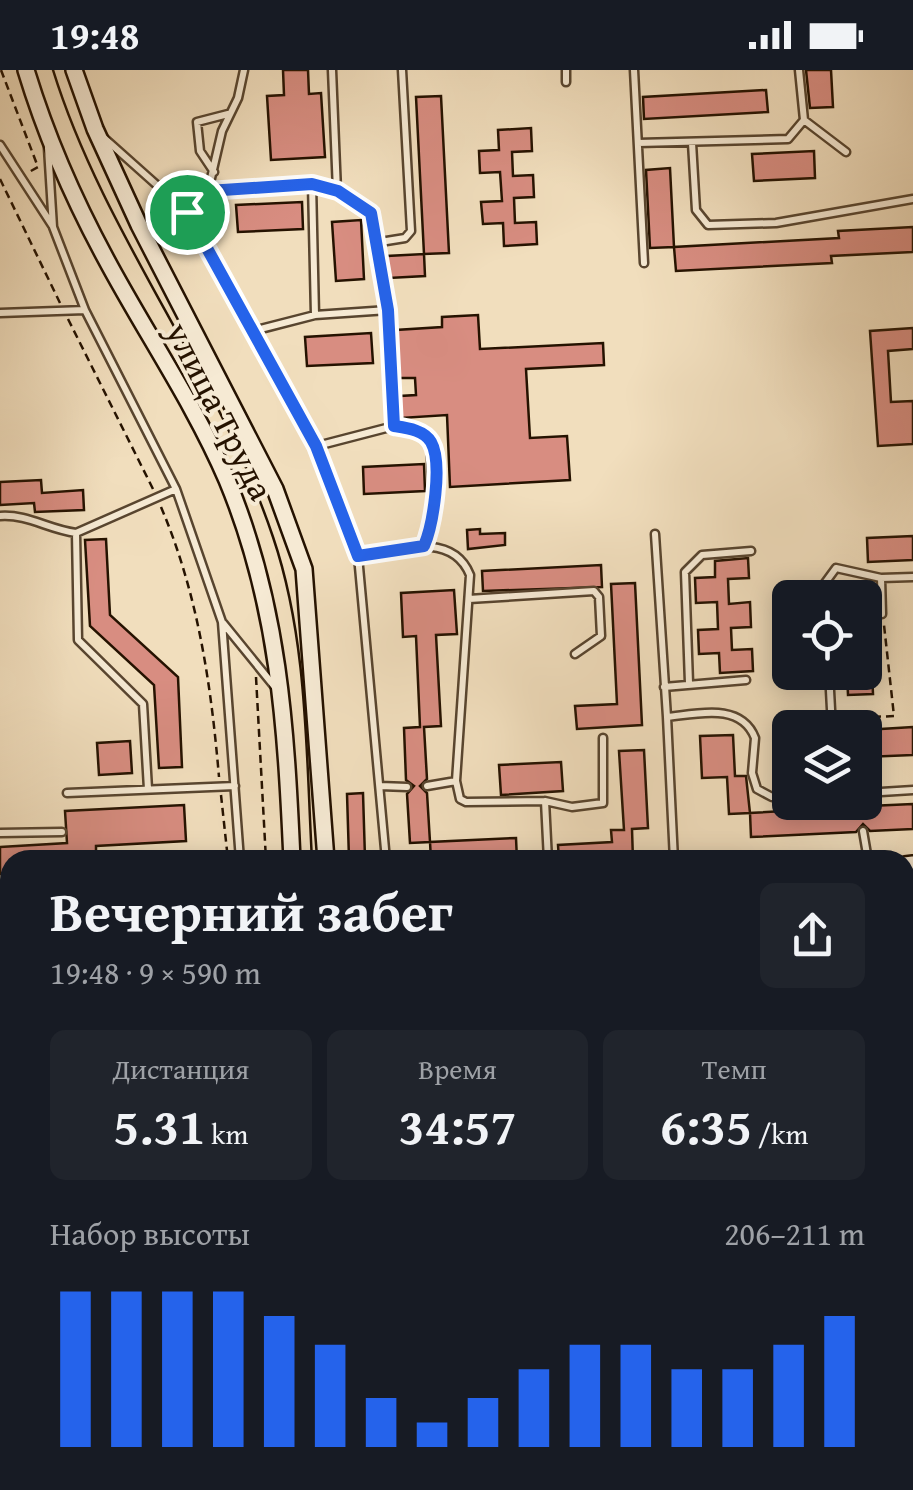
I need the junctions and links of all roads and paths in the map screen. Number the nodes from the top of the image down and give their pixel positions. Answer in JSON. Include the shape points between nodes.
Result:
{"nodes":[{"id":1,"x":2,"y":70,"type":"edge"},
{"id":2,"x":26,"y":70,"type":"edge"},
{"id":3,"x":74,"y":70,"type":"edge"},
{"id":4,"x":244,"y":70,"type":"edge"},
{"id":5,"x":332,"y":70,"type":"edge"},
{"id":6,"x":402,"y":70,"type":"edge"},
{"id":7,"x":566,"y":70,"type":"edge"},
{"id":8,"x":634,"y":70,"type":"edge"},
{"id":9,"x":799,"y":70,"type":"edge"},
{"id":10,"x":566,"y":82,"type":"dead end"},
{"id":11,"x":228,"y":114,"type":"junction"},
{"id":12,"x":804,"y":120,"type":"junction"},
{"id":13,"x":94,"y":129,"type":"junction"},
{"id":14,"x":47,"y":137,"type":"junction"},
{"id":15,"x":638,"y":142,"type":"junction"},
{"id":16,"x":692,"y":143,"type":"junction"},
{"id":17,"x":0,"y":145,"type":"edge"},
{"id":18,"x":846,"y":152,"type":"dead end"},
{"id":19,"x":215,"y":173,"type":"junction"},
{"id":20,"x":19,"y":178,"type":"junction"},
{"id":21,"x":312,"y":184,"type":"junction"},
{"id":22,"x":208,"y":191,"type":"junction"},
{"id":23,"x":338,"y":191,"type":"junction"},
{"id":24,"x":913,"y":199,"type":"edge"},
{"id":25,"x":187,"y":212,"type":"junction"},
{"id":26,"x":53,"y":226,"type":"junction"},
{"id":27,"x":374,"y":243,"type":"junction"},
{"id":28,"x":644,"y":264,"type":"dead end"},
{"id":29,"x":85,"y":310,"type":"junction"},
{"id":30,"x":388,"y":310,"type":"junction"},
{"id":31,"x":0,"y":313,"type":"edge"},
{"id":32,"x":315,"y":314,"type":"junction"},
{"id":33,"x":249,"y":332,"type":"junction"},
{"id":34,"x":394,"y":426,"type":"junction"},
{"id":35,"x":316,"y":446,"type":"junction"},
{"id":36,"x":176,"y":490,"type":"junction"},
{"id":37,"x":0,"y":516,"type":"edge"},
{"id":38,"x":76,"y":532,"type":"junction"},
{"id":39,"x":656,"y":534,"type":"dead end"},
{"id":40,"x":424,"y":546,"type":"junction"},
{"id":41,"x":751,"y":551,"type":"dead end"},
{"id":42,"x":358,"y":556,"type":"junction"},
{"id":43,"x":881,"y":578,"type":"joint"},
{"id":44,"x":913,"y":578,"type":"edge"},
{"id":45,"x":826,"y":580,"type":"edge"},
{"id":46,"x":469,"y":599,"type":"junction"},
{"id":47,"x":882,"y":614,"type":"edge"},
{"id":48,"x":222,"y":622,"type":"junction"},
{"id":49,"x":575,"y":654,"type":"dead end"},
{"id":50,"x":255,"y":666,"type":"junction"},
{"id":51,"x":746,"y":680,"type":"dead end"},
{"id":52,"x":689,"y":683,"type":"junction"},
{"id":53,"x":664,"y":686,"type":"junction"},
{"id":54,"x":284,"y":698,"type":"junction"},
{"id":55,"x":667,"y":717,"type":"junction"},
{"id":56,"x":882,"y":717,"type":"edge"},
{"id":57,"x":603,"y":738,"type":"dead end"},
{"id":58,"x":456,"y":781,"type":"junction"},
{"id":59,"x":234,"y":786,"type":"junction"},
{"id":60,"x":380,"y":786,"type":"junction"},
{"id":61,"x":427,"y":786,"type":"dead end"},
{"id":62,"x":407,"y":787,"type":"dead end"},
{"id":63,"x":148,"y":790,"type":"junction"},
{"id":64,"x":913,"y":790,"type":"edge"},
{"id":65,"x":882,"y":791,"type":"edge"},
{"id":66,"x":67,"y":793,"type":"dead end"},
{"id":67,"x":772,"y":797,"type":"edge"},
{"id":68,"x":546,"y":801,"type":"junction"},
{"id":69,"x":863,"y":831,"type":"dead end"},
{"id":70,"x":62,"y":832,"type":"dead end"},
{"id":71,"x":0,"y":833,"type":"edge"},
{"id":72,"x":239,"y":850,"type":"edge"},
{"id":73,"x":265,"y":850,"type":"edge"},
{"id":74,"x":292,"y":850,"type":"edge"},
{"id":75,"x":325,"y":850,"type":"edge"},
{"id":76,"x":385,"y":850,"type":"edge"},
{"id":77,"x":548,"y":850,"type":"edge"},
{"id":78,"x":674,"y":850,"type":"edge"},
{"id":79,"x":866,"y":850,"type":"edge"}],
"edges":[{"from":1,"to":20,"type":"path","via":[[38,167]]},
{"from":2,"to":14,"type":"main road","name":"улица Труда"},
{"from":3,"to":13,"type":"main road","name":"улица Труда"},
{"from":4,"to":11,"type":"lane"},
{"from":5,"to":23,"type":"lane"},
{"from":6,"to":27,"type":"lane","via":[[411,231]]},
{"from":7,"to":10,"type":"lane"},
{"from":8,"to":15,"type":"lane"},
{"from":9,"to":12,"type":"lane"},
{"from":11,"to":19,"type":"lane"},
{"from":11,"to":19,"type":"lane","via":[[196,122],[200,152]]},
{"from":12,"to":16,"type":"lane","via":[[788,139]]},
{"from":12,"to":18,"type":"lane"},
{"from":13,"to":25,"type":"lane"},
{"from":13,"to":75,"type":"main road","name":"улица Труда","via":[[275,489],[304,569]]},
{"from":14,"to":26,"type":"lane"},
{"from":14,"to":54,"type":"main road","name":"улица Труда","via":[[226,477],[266,600]]},
{"from":15,"to":16,"type":"lane"},
{"from":15,"to":28,"type":"lane"},
{"from":16,"to":24,"type":"lane","via":[[696,210],[708,225],[776,223]]},
{"from":17,"to":20,"type":"lane"},
{"from":19,"to":22,"type":"lane"},
{"from":20,"to":26,"type":"lane"},
{"from":21,"to":22,"type":"lane"},
{"from":21,"to":23,"type":"lane"},
{"from":21,"to":32,"type":"lane"},
{"from":22,"to":25,"type":"lane"},
{"from":23,"to":27,"type":"lane","via":[[370,212]]},
{"from":25,"to":33,"type":"lane"},
{"from":26,"to":29,"type":"lane"},
{"from":27,"to":30,"type":"lane"},
{"from":29,"to":31,"type":"lane"},
{"from":29,"to":36,"type":"lane"},
{"from":30,"to":32,"type":"lane"},
{"from":30,"to":34,"type":"lane"},
{"from":32,"to":33,"type":"lane"},
{"from":33,"to":35,"type":"lane"},
{"from":34,"to":35,"type":"lane"},
{"from":34,"to":40,"type":"lane","via":[[422,434],[433,448],[434,515]]},
{"from":35,"to":42,"type":"lane"},
{"from":36,"to":38,"type":"lane"},
{"from":36,"to":48,"type":"lane"},
{"from":37,"to":38,"type":"lane","via":[[24,515],[51,530]]},
{"from":38,"to":63,"type":"lane","via":[[78,640],[142,704]]},
{"from":39,"to":53,"type":"lane"},
{"from":40,"to":42,"type":"lane"},
{"from":40,"to":46,"type":"lane","via":[[464,560]]},
{"from":41,"to":52,"type":"lane","via":[[702,555],[684,572]]},
{"from":42,"to":60,"type":"lane"},
{"from":43,"to":44,"type":"lane"},
{"from":43,"to":45,"type":"lane","via":[[836,568]]},
{"from":46,"to":49,"type":"lane","via":[[594,591],[600,638]]},
{"from":46,"to":58,"type":"lane"},
{"from":47,"to":56,"type":"path","via":[[894,716]]},
{"from":48,"to":50,"type":"lane"},
{"from":48,"to":59,"type":"lane"},
{"from":50,"to":54,"type":"lane"},
{"from":50,"to":73,"type":"path"},
{"from":51,"to":52,"type":"lane"},
{"from":52,"to":53,"type":"lane"},
{"from":53,"to":55,"type":"lane"},
{"from":54,"to":74,"type":"main road","name":"улица Труда"},
{"from":55,"to":67,"type":"lane","via":[[720,712],[742,721],[755,738],[757,789]]},
{"from":55,"to":78,"type":"lane"},
{"from":57,"to":68,"type":"lane","via":[[603,803]]},
{"from":58,"to":61,"type":"lane"},
{"from":58,"to":68,"type":"lane","via":[[464,802]]},
{"from":59,"to":63,"type":"lane"},
{"from":59,"to":72,"type":"lane"},
{"from":60,"to":62,"type":"lane"},
{"from":60,"to":76,"type":"lane"},
{"from":63,"to":66,"type":"lane"},
{"from":64,"to":65,"type":"lane"},
{"from":68,"to":77,"type":"lane"},
{"from":69,"to":79,"type":"lane"},
{"from":70,"to":71,"type":"lane"}]}
